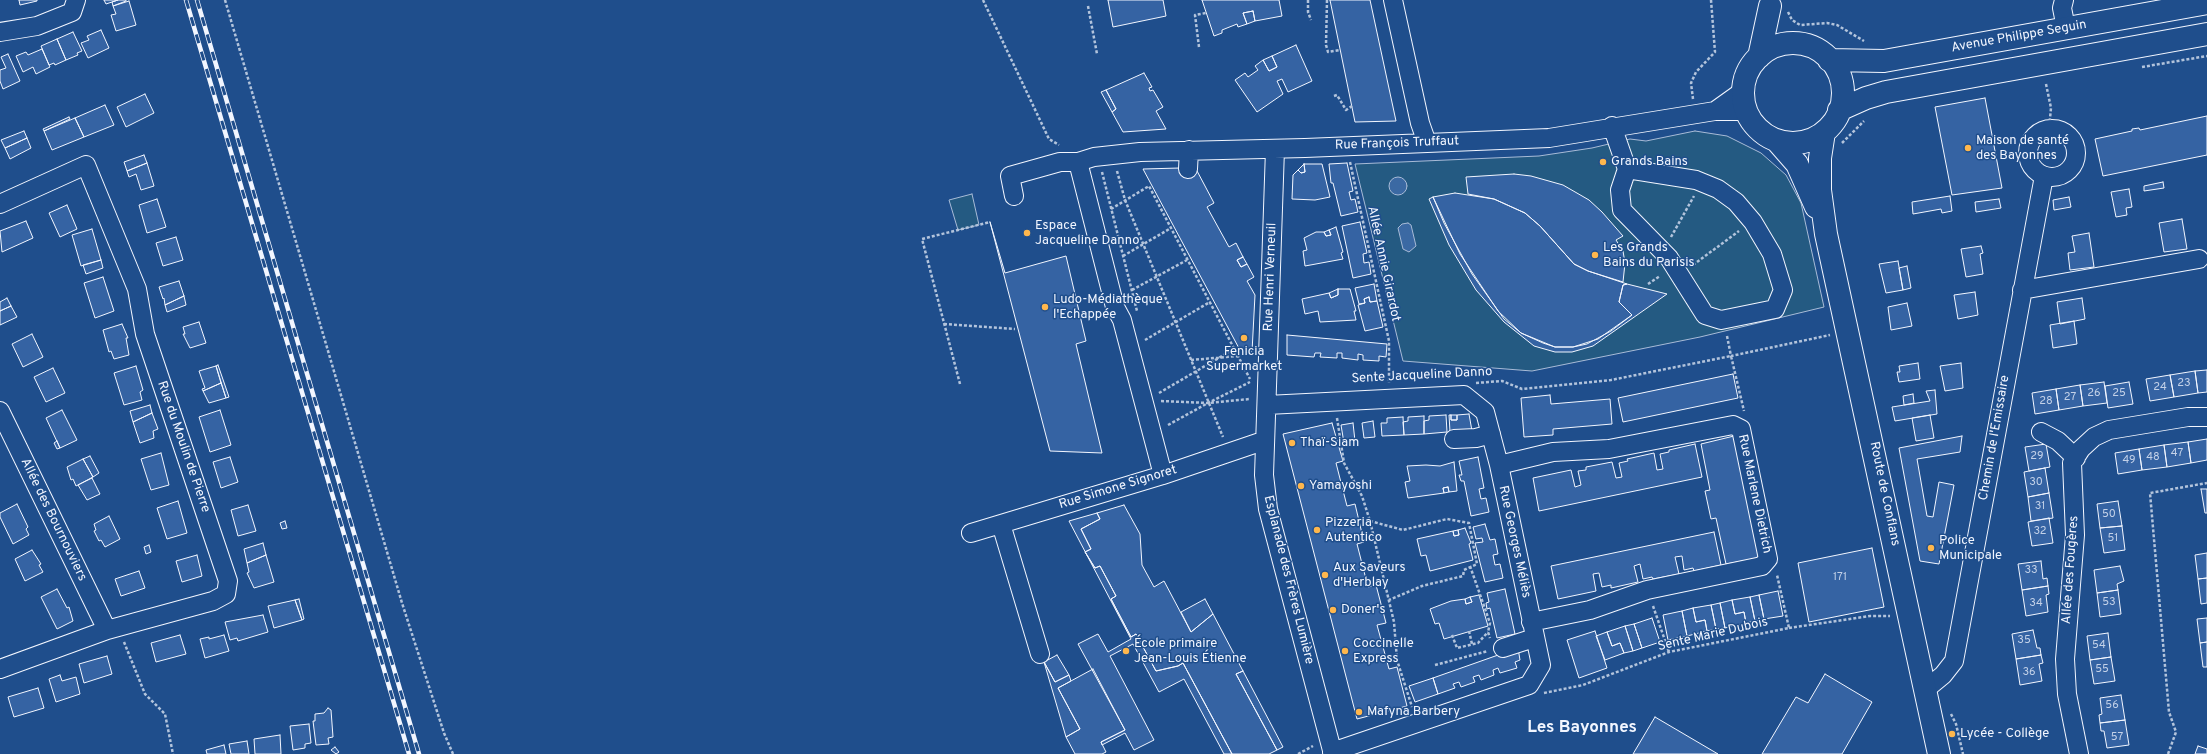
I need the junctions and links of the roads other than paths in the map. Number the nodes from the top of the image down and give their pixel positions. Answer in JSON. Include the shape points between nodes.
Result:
{"nodes":[{"id":1,"x":76,"y":0,"type":"edge"},
{"id":2,"x":1393,"y":0,"type":"edge"},
{"id":3,"x":2064,"y":0,"type":"edge"},
{"id":4,"x":2207,"y":3,"type":"edge"},
{"id":5,"x":1776,"y":6,"type":"edge"},
{"id":6,"x":2066,"y":28,"type":"junction"},
{"id":7,"x":0,"y":32,"type":"edge"},
{"id":8,"x":2207,"y":34,"type":"edge"},
{"id":9,"x":1790,"y":44,"type":"junction"},
{"id":10,"x":1759,"y":57,"type":"junction"},
{"id":11,"x":1829,"y":60,"type":"junction"},
{"id":12,"x":1744,"y":101,"type":"junction"},
{"id":13,"x":1840,"y":110,"type":"junction"},
{"id":14,"x":1612,"y":126,"type":"junction"},
{"id":15,"x":1824,"y":132,"type":"junction"},
{"id":16,"x":1776,"y":140,"type":"junction"},
{"id":17,"x":1427,"y":142,"type":"junction"},
{"id":18,"x":1275,"y":149,"type":"junction"},
{"id":19,"x":1189,"y":150,"type":"junction"},
{"id":20,"x":1078,"y":162,"type":"junction"},
{"id":21,"x":1188,"y":169,"type":"dead end"},
{"id":22,"x":1627,"y":169,"type":"junction"},
{"id":23,"x":2044,"y":176,"type":"junction"},
{"id":24,"x":1014,"y":196,"type":"dead end"},
{"id":25,"x":0,"y":204,"type":"edge"},
{"id":26,"x":1826,"y":234,"type":"junction"},
{"id":27,"x":2199,"y":259,"type":"dead end"},
{"id":28,"x":2022,"y":290,"type":"junction"},
{"id":29,"x":1262,"y":402,"type":"junction"},
{"id":30,"x":0,"y":411,"type":"edge"},
{"id":31,"x":2207,"y":417,"type":"edge"},
{"id":32,"x":2041,"y":432,"type":"dead end"},
{"id":33,"x":1491,"y":434,"type":"junction"},
{"id":34,"x":1454,"y":439,"type":"dead end"},
{"id":35,"x":1263,"y":441,"type":"junction"},
{"id":36,"x":2076,"y":458,"type":"junction"},
{"id":37,"x":1498,"y":465,"type":"junction"},
{"id":38,"x":1163,"y":475,"type":"junction"},
{"id":39,"x":1001,"y":524,"type":"junction"},
{"id":40,"x":971,"y":533,"type":"dead end"},
{"id":41,"x":112,"y":629,"type":"junction"},
{"id":42,"x":1533,"y":630,"type":"junction"},
{"id":43,"x":1496,"y":647,"type":"road end"},
{"id":44,"x":1040,"y":654,"type":"dead end"},
{"id":45,"x":0,"y":669,"type":"edge"},
{"id":46,"x":1926,"y":689,"type":"junction"},
{"id":47,"x":1332,"y":753,"type":"edge"},
{"id":48,"x":1939,"y":754,"type":"edge"},
{"id":49,"x":2079,"y":754,"type":"edge"}],
"edges":[{"from":1,"to":7,"type":"street","via":[[72,12],[37,26]]},
{"from":2,"to":17,"type":"street","via":[[1420,123]]},
{"from":3,"to":6,"type":"street","via":[[2062,8]]},
{"from":4,"to":6,"type":"main road","name":"Avenue Philippe Seguin"},
{"from":5,"to":9,"type":"main road"},
{"from":5,"to":10,"type":"main road"},
{"from":6,"to":11,"type":"main road","name":"Avenue Philippe Seguin","via":[[1884,61]]},
{"from":8,"to":13,"type":"main road","via":[[1886,92]]},
{"from":9,"to":10,"type":"main road","via":[[1779,45]]},
{"from":9,"to":11,"type":"main road","via":[[1812,47]]},
{"from":10,"to":12,"type":"main road","via":[[1748,73]]},
{"from":11,"to":13,"type":"main road","via":[[1842,84]]},
{"from":12,"to":14,"type":"street","name":"Rue François Truffaut","via":[[1714,111]]},
{"from":12,"to":16,"type":"main road","via":[[1753,124]]},
{"from":13,"to":15,"type":"main road"},
{"from":14,"to":17,"type":"street","name":"Rue François Truffaut","via":[[1549,138]]},
{"from":14,"to":22,"type":"street"},
{"from":15,"to":16,"type":"main road","via":[[1809,140],[1798,142]]},
{"from":15,"to":26,"type":"main road","name":"Route de Conflans","via":[[1820,158],[1820,190]]},
{"from":16,"to":26,"type":"main road","name":"Route de Conflans","via":[[1797,164],[1810,189]]},
{"from":17,"to":18,"type":"street","name":"Rue François Truffaut"},
{"from":18,"to":19,"type":"street","name":"Rue François Truffaut"},
{"from":18,"to":29,"type":"street","name":"Rue Henri Verneuil"},
{"from":19,"to":20,"type":"street","name":"Rue François Truffaut","via":[[1140,152],[1094,157]]},
{"from":19,"to":21,"type":"street"},
{"from":20,"to":24,"type":"street","name":"Rue François Truffaut","via":[[1060,162],[1010,176]]},
{"from":20,"to":38,"type":"street","via":[[1115,307],[1122,320]]},
{"from":22,"to":22,"type":"street","via":[[1696,180],[1718,189],[1736,202],[1753,222],[1772,254],[1783,290],[1775,309],[1721,320],[1705,315],[1664,252],[1622,210],[1620,190]]},
{"from":23,"to":23,"type":"street","via":[[2059,176],[2072,167],[2076,152],[2074,144],[2064,132],[2049,129],[2035,136],[2028,151],[2031,166]]},
{"from":23,"to":28,"type":"street","name":"Chemin de l'Emissaire"},
{"from":25,"to":41,"type":"street","name":"Rue du Moulin de Pierre","via":[[86,165],[137,289],[145,334],[228,581],[226,594],[213,601]]},
{"from":26,"to":46,"type":"main road","name":"Route de Conflans"},
{"from":27,"to":28,"type":"street"},
{"from":28,"to":46,"type":"street","name":"Chemin de l'Emissaire","via":[[1954,661],[1943,675]]},
{"from":29,"to":33,"type":"street","name":"Rue Georges Méliès","via":[[1464,395],[1485,412]]},
{"from":29,"to":35,"type":"street","name":"Esplanade des Frères Lumière"},
{"from":30,"to":41,"type":"street","name":"Allée des Bournouviers"},
{"from":31,"to":36,"type":"street","name":"Allée des Fougères","via":[[2188,417],[2109,430],[2094,437],[2081,449]]},
{"from":32,"to":36,"type":"street","via":[[2058,441]]},
{"from":33,"to":34,"type":"street"},
{"from":33,"to":37,"type":"street","name":"Rue Georges Méliès"},
{"from":35,"to":38,"type":"street","name":"Rue Simone Signoret"},
{"from":35,"to":47,"type":"street","name":"Esplanade des Frères Lumière","via":[[1268,509]]},
{"from":36,"to":49,"type":"street","name":"Allée des Fougères","via":[[2072,463],[2075,535],[2065,659],[2067,694]]},
{"from":37,"to":42,"type":"street","name":"Rue Georges Méliès"},
{"from":37,"to":42,"type":"street","name":"Rue Marlene Dietrich","via":[[1553,452],[1609,448],[1733,424],[1741,430],[1768,559],[1766,563],[1762,566],[1647,590]]},
{"from":38,"to":39,"type":"street","name":"Rue Simone Signoret"},
{"from":39,"to":40,"type":"street","name":"Rue Simone Signoret"},
{"from":39,"to":44,"type":"street"},
{"from":41,"to":45,"type":"street","name":"Rue du Moulin de Pierre"},
{"from":42,"to":43,"type":"street","name":"Rue Marlene Dietrich"},
{"from":42,"to":47,"type":"street","name":"Rue Georges Méliès","via":[[1541,665],[1529,685]]},
{"from":46,"to":48,"type":"main road","name":"Route de Conflans"}]}
